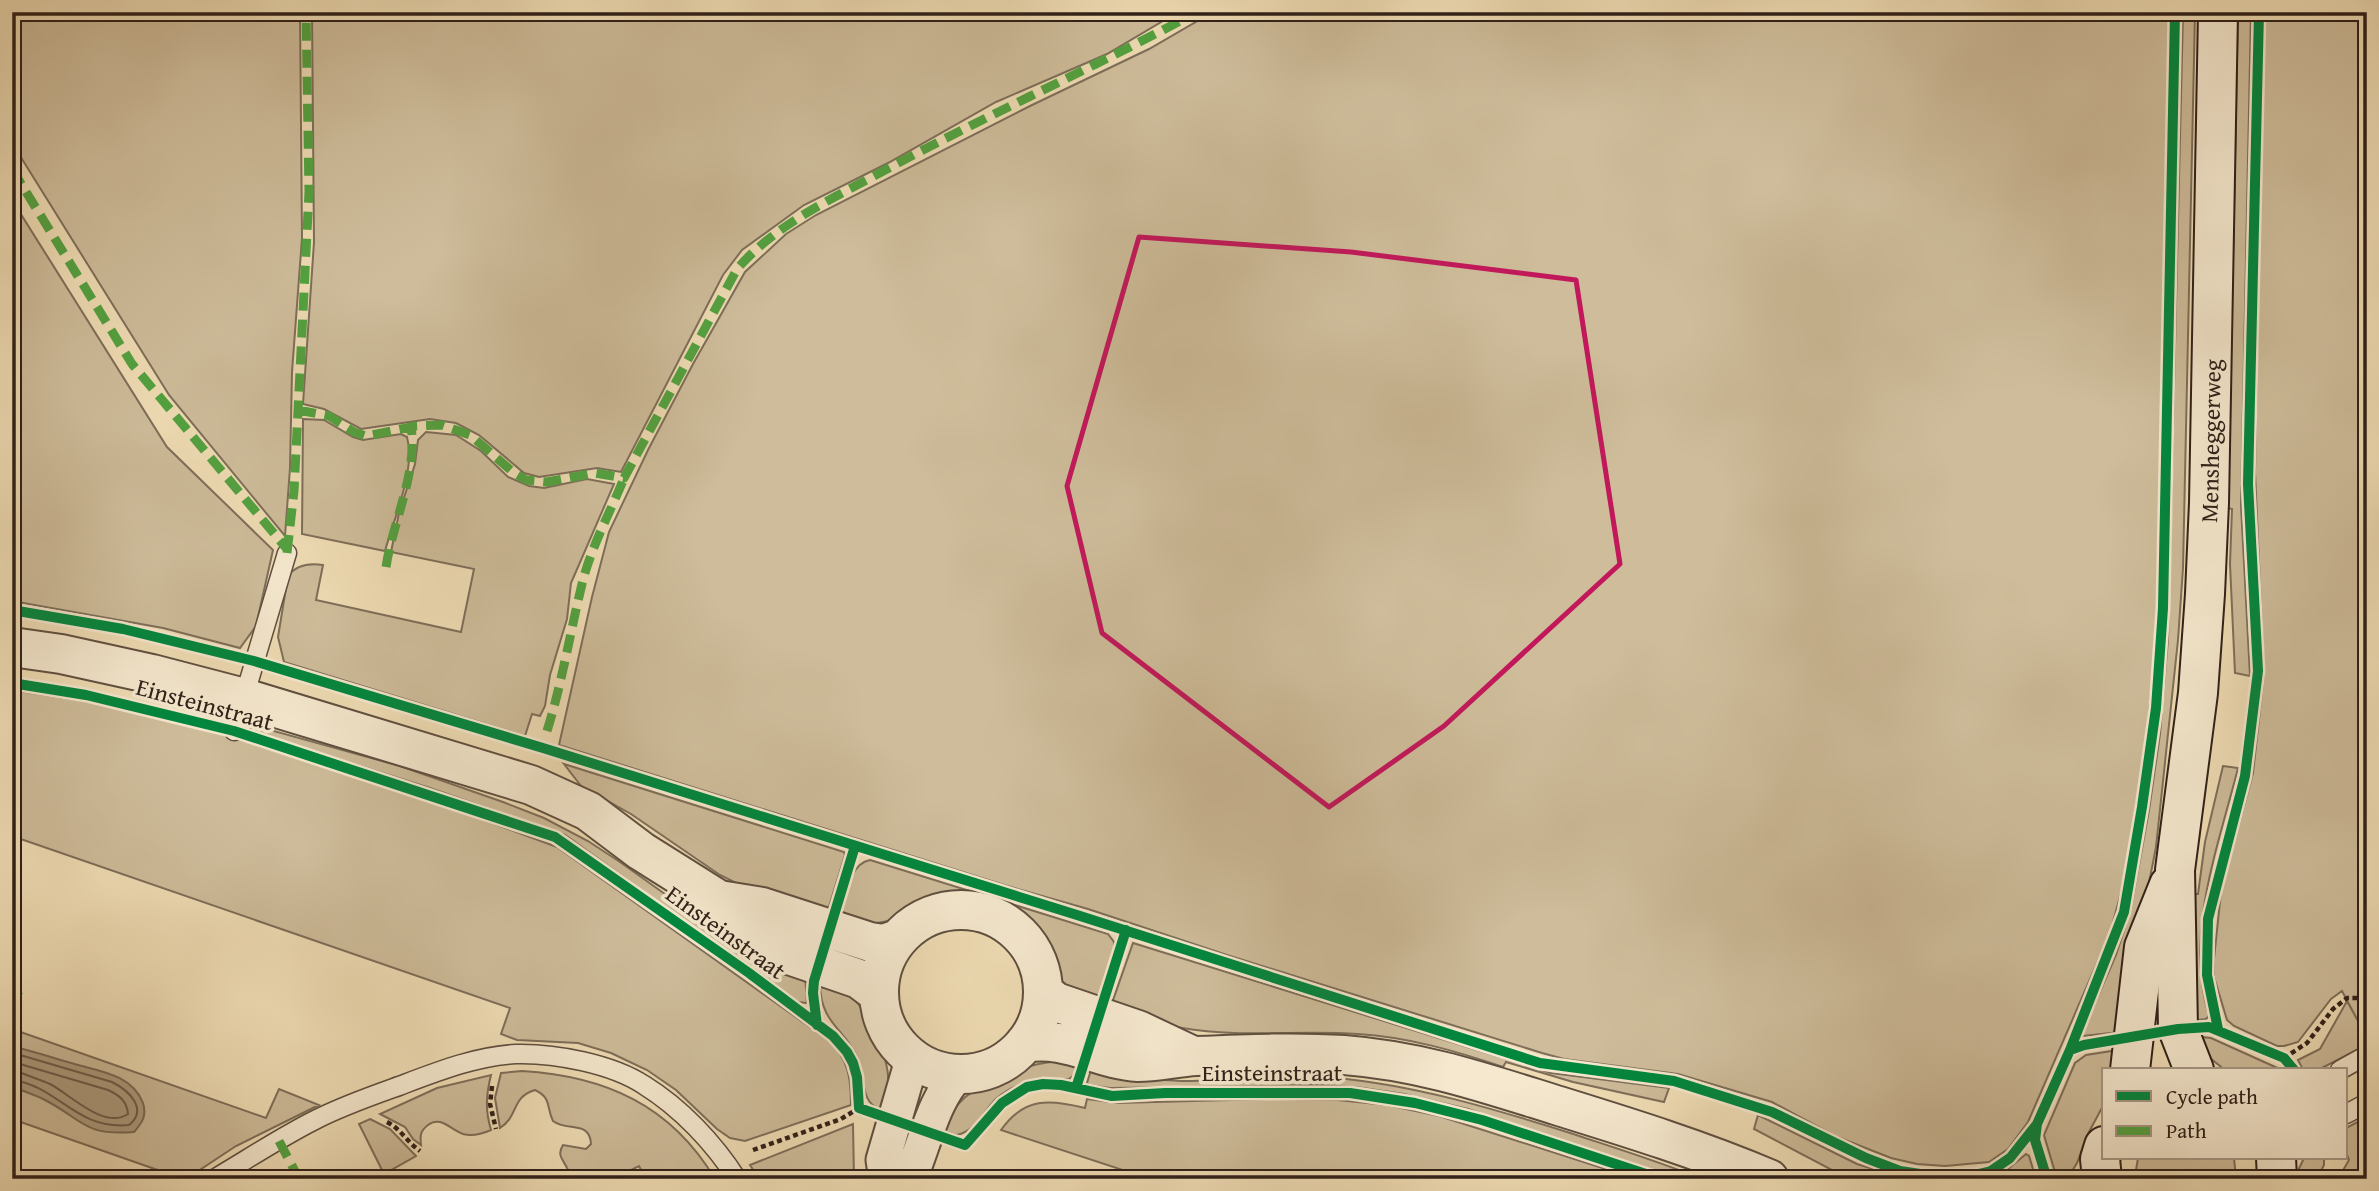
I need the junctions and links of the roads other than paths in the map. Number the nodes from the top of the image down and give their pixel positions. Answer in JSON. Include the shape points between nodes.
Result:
{"nodes":[{"id":1,"x":2218,"y":12,"type":"edge"},
{"id":2,"x":287,"y":553,"type":"dead end"},
{"id":3,"x":12,"y":647,"type":"edge"},
{"id":4,"x":239,"y":715,"type":"junction"},
{"id":5,"x":2175,"y":870,"type":"junction"},
{"id":6,"x":719,"y":900,"type":"junction"},
{"id":7,"x":898,"y":939,"type":"junction"},
{"id":8,"x":1043,"y":992,"type":"junction"},
{"id":9,"x":879,"y":994,"type":"junction"},
{"id":10,"x":1025,"y":1043,"type":"junction"},
{"id":11,"x":906,"y":1053,"type":"junction"},
{"id":12,"x":2367,"y":1055,"type":"edge"},
{"id":13,"x":1193,"y":1056,"type":"junction"},
{"id":14,"x":2130,"y":1068,"type":"edge"},
{"id":15,"x":2193,"y":1068,"type":"edge"},
{"id":16,"x":2344,"y":1068,"type":"edge"},
{"id":17,"x":959,"y":1074,"type":"junction"},
{"id":18,"x":2367,"y":1104,"type":"edge"},
{"id":19,"x":2348,"y":1113,"type":"edge"},
{"id":20,"x":2102,"y":1152,"type":"edge"},
{"id":21,"x":2276,"y":1160,"type":"edge"},
{"id":22,"x":214,"y":1179,"type":"edge"},
{"id":23,"x":737,"y":1179,"type":"edge"},
{"id":24,"x":886,"y":1179,"type":"edge"},
{"id":25,"x":905,"y":1179,"type":"edge"},
{"id":26,"x":1769,"y":1179,"type":"edge"},
{"id":27,"x":2102,"y":1179,"type":"edge"},
{"id":28,"x":2277,"y":1179,"type":"edge"}],
"edges":[{"from":1,"to":5,"type":"street","name":"Mensheggerweg","via":[[2205,594],[2198,693]]},
{"from":2,"to":4,"type":"lane"},
{"from":3,"to":4,"type":"street","name":"Einsteinstraat","via":[[152,674]]},
{"from":4,"to":6,"type":"street","name":"Einsteinstraat","via":[[531,785],[587,811]]},
{"from":5,"to":14,"type":"street","name":"Mensheggerweg","via":[[2144,947]]},
{"from":5,"to":15,"type":"street","name":"Mensheggerweg","via":[[2178,1029]]},
{"from":6,"to":7,"type":"street","name":"Einsteinstraat","via":[[762,907],[870,942]]},
{"from":6,"to":9,"type":"street","name":"Einsteinstraat","via":[[753,938],[859,979]]},
{"from":7,"to":8,"type":"street","via":[[930,916],[970,910],[989,914],[1028,945],[1041,972]]},
{"from":7,"to":9,"type":"street","via":[[884,965]]},
{"from":8,"to":10,"type":"street","via":[[1038,1019]]},
{"from":8,"to":13,"type":"street","name":"Einsteinstraat","via":[[1066,1007],[1138,1030]]},
{"from":9,"to":11,"type":"street","via":[[887,1026]]},
{"from":10,"to":13,"type":"street","name":"Einsteinstraat","via":[[1059,1042],[1140,1062]]},
{"from":10,"to":17,"type":"street","via":[[996,1066]]},
{"from":11,"to":17,"type":"street","via":[[931,1068]]},
{"from":11,"to":24,"type":"street","via":[[911,1067],[883,1160]]},
{"from":12,"to":16,"type":"lane"},
{"from":13,"to":26,"type":"street","name":"Einsteinstraat","via":[[1343,1055],[1440,1069],[1655,1136]]},
{"from":17,"to":25,"type":"street","via":[[941,1096],[913,1171]]},
{"from":18,"to":19,"type":"lane"},
{"from":20,"to":27,"type":"street"},
{"from":21,"to":28,"type":"street"},
{"from":22,"to":23,"type":"lane","via":[[354,1102],[465,1063],[516,1054],[578,1060],[643,1083],[682,1114]]}]}
